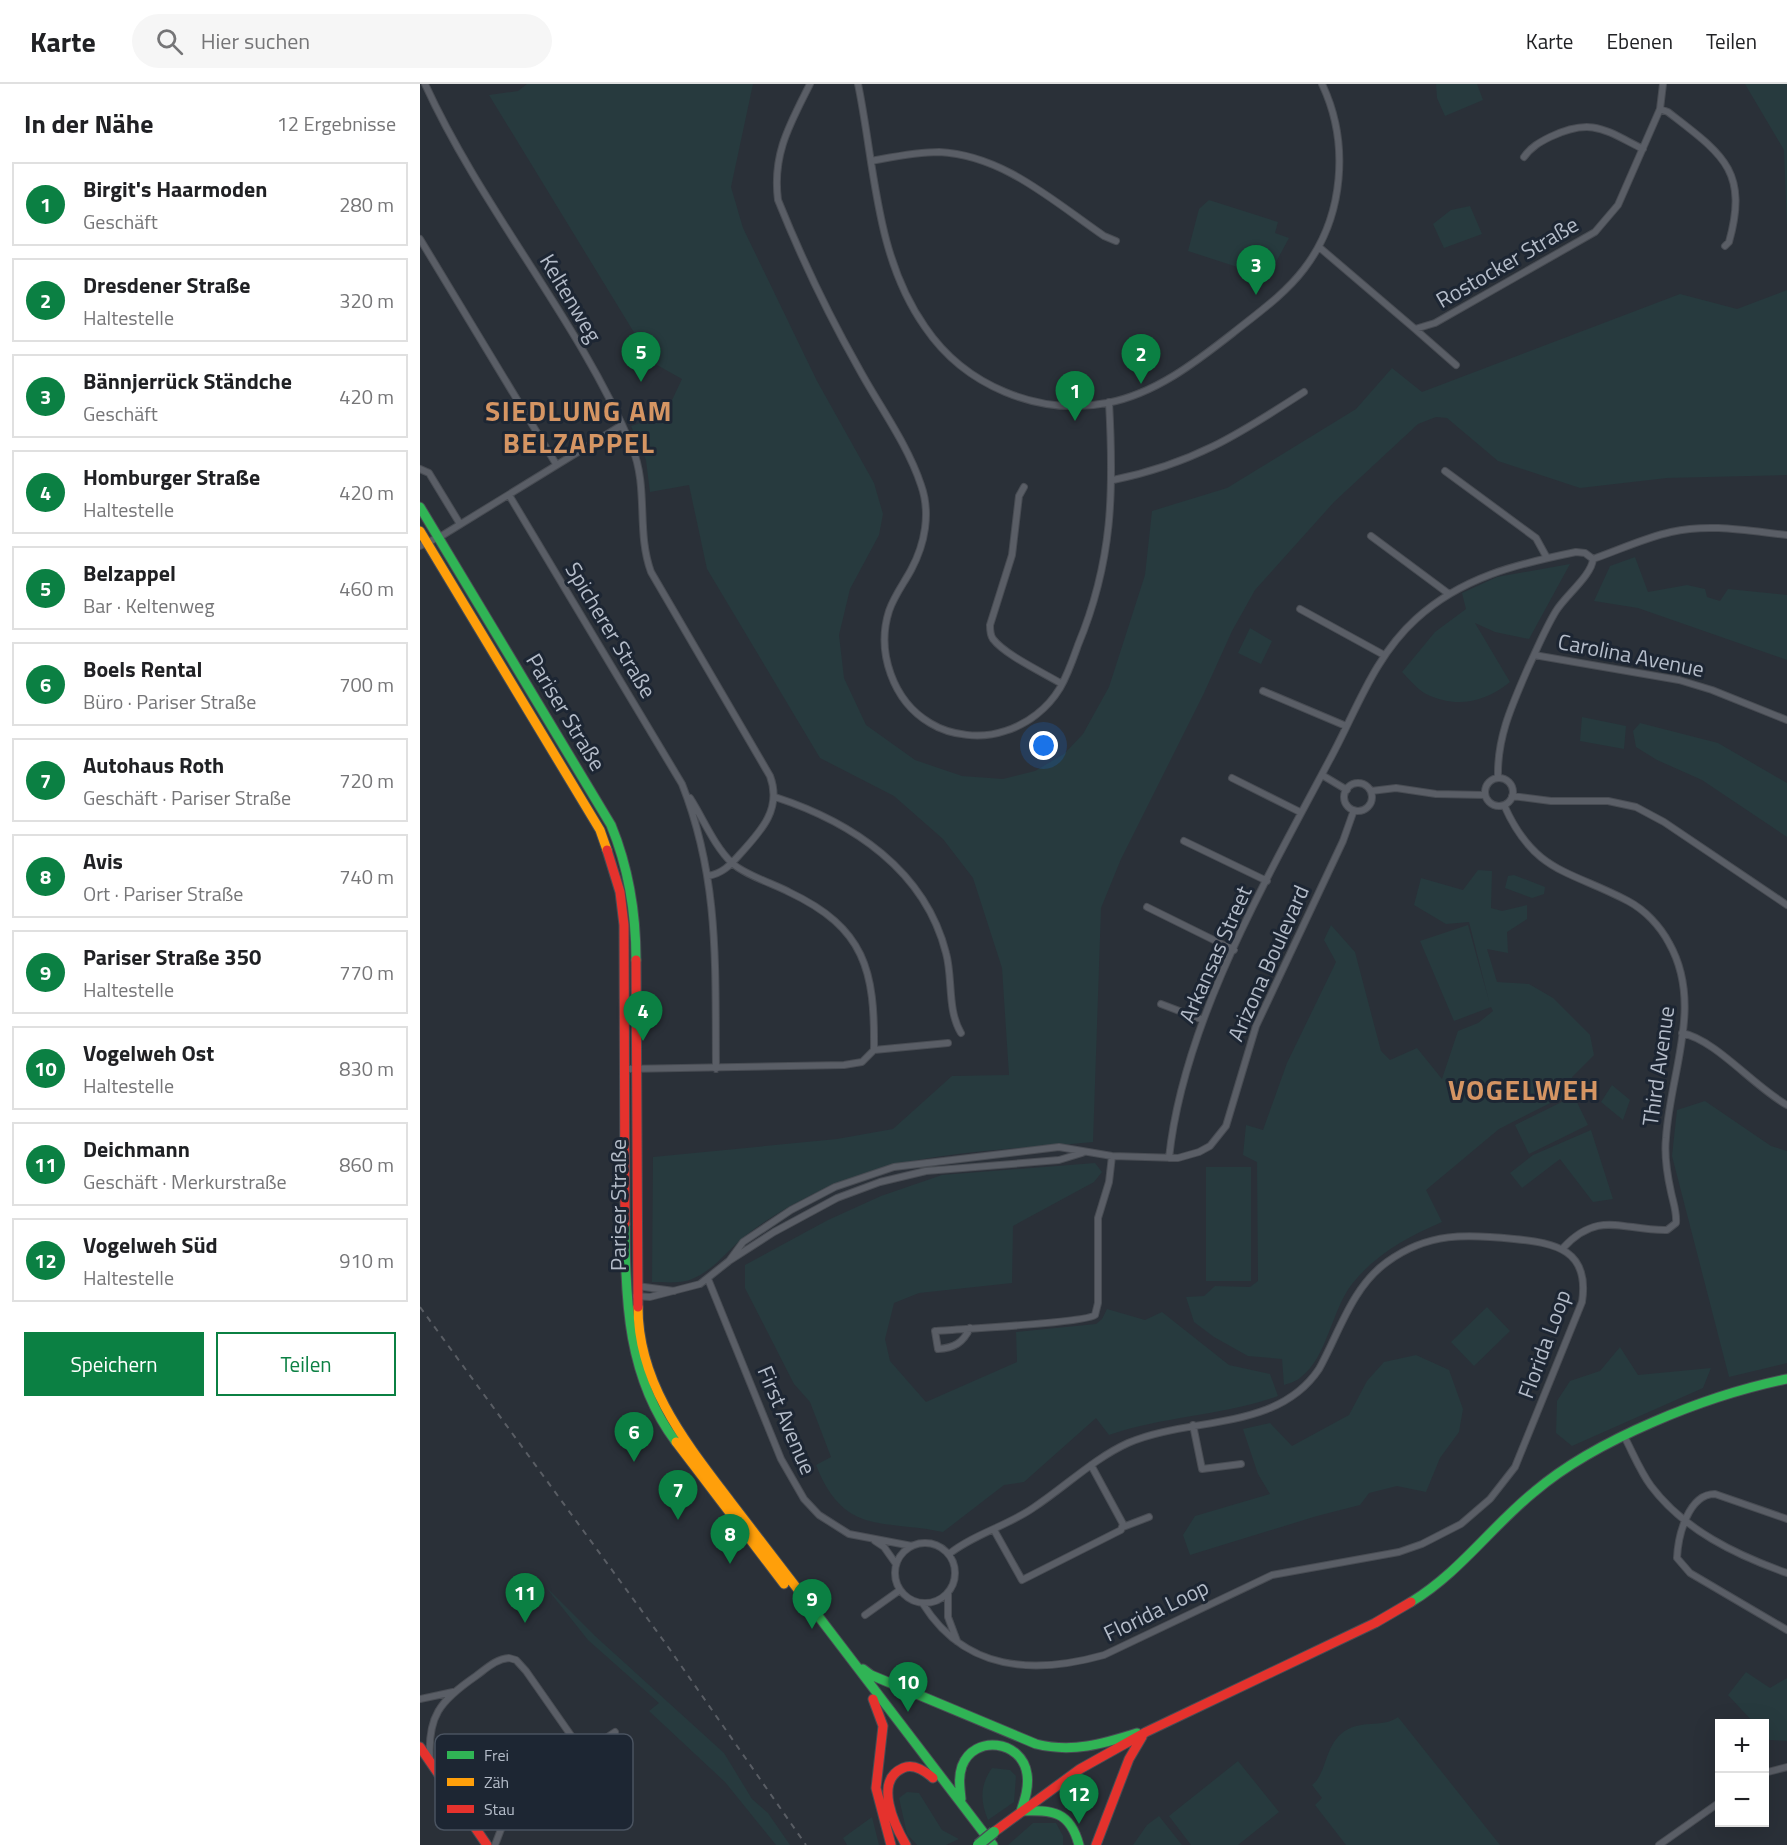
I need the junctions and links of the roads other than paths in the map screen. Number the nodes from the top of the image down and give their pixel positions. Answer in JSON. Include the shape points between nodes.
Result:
{"nodes":[{"id":1,"x":425,"y":84,"type":"edge"},
{"id":2,"x":810,"y":84,"type":"edge"},
{"id":3,"x":858,"y":84,"type":"edge"},
{"id":4,"x":1322,"y":84,"type":"edge"},
{"id":5,"x":1663,"y":84,"type":"edge"},
{"id":6,"x":1660,"y":109,"type":"junction"},
{"id":7,"x":1643,"y":149,"type":"junction"},
{"id":8,"x":1524,"y":157,"type":"dead end"},
{"id":9,"x":871,"y":161,"type":"junction"},
{"id":10,"x":420,"y":239,"type":"edge"},
{"id":11,"x":1116,"y":241,"type":"dead end"},
{"id":12,"x":1725,"y":246,"type":"dead end"},
{"id":13,"x":1319,"y":247,"type":"junction"},
{"id":14,"x":1415,"y":329,"type":"junction"},
{"id":15,"x":1455,"y":365,"type":"dead end"},
{"id":16,"x":1304,"y":392,"type":"dead end"},
{"id":17,"x":1109,"y":402,"type":"junction"},
{"id":18,"x":622,"y":425,"type":"junction"},
{"id":19,"x":556,"y":464,"type":"junction"},
{"id":20,"x":420,"y":469,"type":"edge"},
{"id":21,"x":1445,"y":471,"type":"dead end"},
{"id":22,"x":1113,"y":480,"type":"junction"},
{"id":23,"x":1024,"y":487,"type":"dead end"},
{"id":24,"x":509,"y":495,"type":"junction"},
{"id":25,"x":420,"y":507,"type":"edge"},
{"id":26,"x":460,"y":524,"type":"junction"},
{"id":27,"x":420,"y":531,"type":"edge"},
{"id":28,"x":1787,"y":535,"type":"edge"},
{"id":29,"x":1371,"y":536,"type":"dead end"},
{"id":30,"x":438,"y":537,"type":"junction"},
{"id":31,"x":423,"y":544,"type":"edge"},
{"id":32,"x":1547,"y":558,"type":"junction"},
{"id":33,"x":1593,"y":560,"type":"junction"},
{"id":34,"x":1449,"y":594,"type":"junction"},
{"id":35,"x":1300,"y":609,"type":"dead end"},
{"id":36,"x":1534,"y":654,"type":"junction"},
{"id":37,"x":1384,"y":655,"type":"junction"},
{"id":38,"x":1062,"y":684,"type":"junction"},
{"id":39,"x":1263,"y":692,"type":"dead end"},
{"id":40,"x":1787,"y":720,"type":"edge"},
{"id":41,"x":1346,"y":726,"type":"junction"},
{"id":42,"x":1322,"y":775,"type":"junction"},
{"id":43,"x":1498,"y":777,"type":"junction"},
{"id":44,"x":1232,"y":778,"type":"dead end"},
{"id":45,"x":682,"y":784,"type":"junction"},
{"id":46,"x":1347,"y":790,"type":"junction"},
{"id":47,"x":1371,"y":791,"type":"junction"},
{"id":48,"x":1485,"y":795,"type":"junction"},
{"id":49,"x":1512,"y":796,"type":"junction"},
{"id":50,"x":775,"y":797,"type":"junction"},
{"id":51,"x":1504,"y":805,"type":"junction"},
{"id":52,"x":1354,"y":810,"type":"junction"},
{"id":53,"x":1300,"y":812,"type":"junction"},
{"id":54,"x":1184,"y":841,"type":"dead end"},
{"id":55,"x":732,"y":863,"type":"junction"},
{"id":56,"x":708,"y":876,"type":"junction"},
{"id":57,"x":1267,"y":881,"type":"junction"},
{"id":58,"x":1787,"y":905,"type":"edge"},
{"id":59,"x":1147,"y":907,"type":"dead end"},
{"id":60,"x":1234,"y":950,"type":"junction"},
{"id":61,"x":1161,"y":1004,"type":"dead end"},
{"id":62,"x":1203,"y":1020,"type":"junction"},
{"id":63,"x":960,"y":1033,"type":"dead end"},
{"id":64,"x":1682,"y":1033,"type":"junction"},
{"id":65,"x":948,"y":1043,"type":"dead end"},
{"id":66,"x":874,"y":1050,"type":"junction"},
{"id":67,"x":625,"y":1069,"type":"junction"},
{"id":68,"x":716,"y":1069,"type":"junction"},
{"id":69,"x":637,"y":1070,"type":"junction"},
{"id":70,"x":1787,"y":1105,"type":"edge"},
{"id":71,"x":1086,"y":1153,"type":"junction"},
{"id":72,"x":1112,"y":1156,"type":"junction"},
{"id":73,"x":1169,"y":1158,"type":"junction"},
{"id":74,"x":867,"y":1175,"type":"junction"},
{"id":75,"x":865,"y":1188,"type":"junction"},
{"id":76,"x":1563,"y":1248,"type":"junction"},
{"id":77,"x":729,"y":1261,"type":"junction"},
{"id":78,"x":708,"y":1279,"type":"junction"},
{"id":79,"x":626,"y":1289,"type":"junction"},
{"id":80,"x":638,"y":1291,"type":"junction"},
{"id":81,"x":674,"y":1291,"type":"junction"},
{"id":82,"x":970,"y":1328,"type":"junction"},
{"id":83,"x":1787,"y":1380,"type":"edge"},
{"id":84,"x":1193,"y":1425,"type":"junction"},
{"id":85,"x":1624,"y":1436,"type":"junction"},
{"id":86,"x":1241,"y":1464,"type":"dead end"},
{"id":87,"x":1091,"y":1465,"type":"junction"},
{"id":88,"x":1149,"y":1517,"type":"dead end"},
{"id":89,"x":1787,"y":1519,"type":"edge"},
{"id":90,"x":1686,"y":1520,"type":"junction"},
{"id":91,"x":1123,"y":1527,"type":"junction"},
{"id":92,"x":994,"y":1530,"type":"junction"},
{"id":93,"x":871,"y":1539,"type":"junction"},
{"id":94,"x":912,"y":1546,"type":"junction"},
{"id":95,"x":949,"y":1554,"type":"junction"},
{"id":96,"x":896,"y":1564,"type":"junction"},
{"id":97,"x":1787,"y":1573,"type":"edge"},
{"id":98,"x":900,"y":1590,"type":"junction"},
{"id":99,"x":948,"y":1593,"type":"junction"},
{"id":100,"x":923,"y":1604,"type":"junction"},
{"id":101,"x":865,"y":1615,"type":"dead end"},
{"id":102,"x":1787,"y":1630,"type":"edge"},
{"id":103,"x":958,"y":1644,"type":"junction"},
{"id":104,"x":849,"y":1656,"type":"junction"},
{"id":105,"x":454,"y":1691,"type":"junction"},
{"id":106,"x":420,"y":1699,"type":"edge"},
{"id":107,"x":873,"y":1699,"type":"junction"},
{"id":108,"x":615,"y":1732,"type":"dead end"},
{"id":109,"x":1146,"y":1732,"type":"junction"},
{"id":110,"x":570,"y":1734,"type":"edge"},
{"id":111,"x":612,"y":1734,"type":"edge"},
{"id":112,"x":420,"y":1747,"type":"edge"},
{"id":113,"x":430,"y":1762,"type":"junction"},
{"id":114,"x":1787,"y":1767,"type":"edge"},
{"id":115,"x":435,"y":1769,"type":"edge"},
{"id":116,"x":1769,"y":1772,"type":"edge"},
{"id":117,"x":933,"y":1778,"type":"junction"},
{"id":118,"x":963,"y":1805,"type":"junction"},
{"id":119,"x":1715,"y":1805,"type":"edge"},
{"id":120,"x":1021,"y":1811,"type":"junction"},
{"id":121,"x":476,"y":1830,"type":"edge"},
{"id":122,"x":478,"y":1830,"type":"edge"},
{"id":123,"x":501,"y":1830,"type":"edge"},
{"id":124,"x":991,"y":1842,"type":"edge"},
{"id":125,"x":481,"y":1845,"type":"edge"},
{"id":126,"x":487,"y":1845,"type":"edge"},
{"id":127,"x":495,"y":1845,"type":"edge"},
{"id":128,"x":891,"y":1845,"type":"edge"},
{"id":129,"x":906,"y":1845,"type":"edge"},
{"id":130,"x":978,"y":1845,"type":"edge"},
{"id":131,"x":1078,"y":1845,"type":"edge"},
{"id":132,"x":1096,"y":1845,"type":"edge"},
{"id":133,"x":1659,"y":1845,"type":"edge"}],
"edges":[{"from":1,"to":18,"type":"street","name":"Keltenweg"},
{"from":2,"to":38,"type":"street","via":[[779,152],[775,177],[778,200],[839,334],[907,453],[924,493],[924,537],[887,622],[886,650],[891,675],[905,700],[925,720],[946,731],[972,735],[997,734],[1028,721],[1048,705]]},
{"from":3,"to":9,"type":"street"},
{"from":4,"to":13,"type":"street","via":[[1335,120],[1340,162],[1336,196]]},
{"from":5,"to":6,"type":"street","name":"Rostocker Straße"},
{"from":6,"to":7,"type":"street","name":"Rostocker Straße"},
{"from":6,"to":12,"type":"street","via":[[1712,149],[1733,177],[1737,200],[1732,233]]},
{"from":7,"to":8,"type":"street","via":[[1605,130],[1580,125],[1542,141]]},
{"from":7,"to":14,"type":"street","name":"Rostocker Straße","via":[[1618,205],[1595,232],[1435,323]]},
{"from":9,"to":11,"type":"street","via":[[938,152],[987,161],[1015,174]]},
{"from":9,"to":17,"type":"street","via":[[882,222],[898,276],[925,327],[947,354],[985,382],[1019,397],[1058,406]]},
{"from":10,"to":19,"type":"street"},
{"from":13,"to":14,"type":"street","name":"Rostocker Straße"},
{"from":13,"to":17,"type":"street","via":[[1288,287],[1200,359],[1153,386]]},
{"from":14,"to":15,"type":"street","name":"Rostocker Straße"},
{"from":16,"to":22,"type":"street","via":[[1205,452],[1176,464]]},
{"from":17,"to":22,"type":"street"},
{"from":18,"to":19,"type":"street"},
{"from":18,"to":50,"type":"street","name":"Keltenweg","via":[[642,475],[642,543],[651,572],[764,764]]},
{"from":19,"to":24,"type":"street"},
{"from":20,"to":26,"type":"street","via":[[429,473]]},
{"from":21,"to":32,"type":"street","via":[[1536,538]]},
{"from":22,"to":38,"type":"street","via":[[1111,520],[1098,586]]},
{"from":23,"to":38,"type":"street","via":[[1018,496],[1012,555],[990,632],[1002,647]]},
{"from":24,"to":26,"type":"street"},
{"from":24,"to":45,"type":"street","name":"Spicherer Straße"},
{"from":25,"to":30,"type":"main road","name":"Pariser Straße"},
{"from":26,"to":30,"type":"street"},
{"from":27,"to":31,"type":"main road","name":"Pariser Straße"},
{"from":28,"to":33,"type":"street","via":[[1687,529]]},
{"from":29,"to":34,"type":"street"},
{"from":30,"to":31,"type":"street"},
{"from":30,"to":69,"type":"main road","name":"Pariser Straße","via":[[611,825],[624,855],[636,922]]},
{"from":31,"to":67,"type":"main road","name":"Pariser Straße","via":[[600,830],[620,892],[624,925]]},
{"from":32,"to":33,"type":"street","name":"Arkansas Street","via":[[1581,552]]},
{"from":32,"to":34,"type":"street","name":"Arkansas Street","via":[[1490,573]]},
{"from":33,"to":36,"type":"street","via":[[1590,571],[1556,611]]},
{"from":34,"to":37,"type":"street","name":"Arkansas Street","via":[[1416,618]]},
{"from":35,"to":37,"type":"street"},
{"from":36,"to":40,"type":"street","name":"Carolina Avenue","via":[[1679,680]]},
{"from":36,"to":43,"type":"street","via":[[1502,730]]},
{"from":37,"to":41,"type":"street","name":"Arkansas Street"},
{"from":39,"to":41,"type":"street"},
{"from":41,"to":42,"type":"street","name":"Arkansas Street"},
{"from":42,"to":46,"type":"street"},
{"from":42,"to":53,"type":"street","name":"Arkansas Street"},
{"from":43,"to":48,"type":"street","via":[[1487,783]]},
{"from":43,"to":49,"type":"street","via":[[1510,783]]},
{"from":44,"to":53,"type":"street"},
{"from":45,"to":55,"type":"street","name":"Spicherer Straße"},
{"from":45,"to":56,"type":"street","name":"Spicherer Straße","via":[[700,835]]},
{"from":46,"to":47,"type":"street","via":[[1359,783]]},
{"from":46,"to":52,"type":"street","via":[[1345,800]]},
{"from":47,"to":48,"type":"street","via":[[1396,788]]},
{"from":47,"to":52,"type":"street","via":[[1372,800],[1367,807]]},
{"from":48,"to":51,"type":"street","via":[[1492,804]]},
{"from":49,"to":51,"type":"street"},
{"from":49,"to":58,"type":"street","via":[[1608,801],[1636,807]]},
{"from":50,"to":55,"type":"street","via":[[767,823]]},
{"from":50,"to":63,"type":"street","via":[[848,830],[880,850],[906,875],[926,903],[946,951],[954,1018]]},
{"from":51,"to":64,"type":"street","name":"Third Avenue","via":[[1519,834],[1541,860],[1629,902],[1660,928],[1673,949],[1684,981]]},
{"from":52,"to":73,"type":"street","name":"Arizona Boulevard","via":[[1343,842],[1256,1026],[1226,1126],[1204,1149],[1185,1157]]},
{"from":53,"to":57,"type":"street","name":"Arkansas Street"},
{"from":54,"to":57,"type":"street"},
{"from":55,"to":56,"type":"street"},
{"from":55,"to":66,"type":"street","via":[[808,901],[854,940],[870,978]]},
{"from":56,"to":68,"type":"street","name":"Spicherer Straße","via":[[714,923]]},
{"from":57,"to":60,"type":"street","name":"Arkansas Street"},
{"from":59,"to":60,"type":"street"},
{"from":60,"to":62,"type":"street","name":"Arkansas Street"},
{"from":61,"to":62,"type":"street"},
{"from":62,"to":73,"type":"street","name":"Arkansas Street","via":[[1177,1109]]},
{"from":64,"to":70,"type":"street","via":[[1711,1046],[1762,1090]]},
{"from":64,"to":76,"type":"street","name":"Third Avenue","via":[[1665,1143],[1676,1223],[1673,1228],[1661,1230],[1595,1225],[1575,1235]]},
{"from":65,"to":66,"type":"street"},
{"from":66,"to":68,"type":"street","via":[[867,1060],[854,1065]]},
{"from":67,"to":69,"type":"street"},
{"from":67,"to":79,"type":"main road","name":"Pariser Straße"},
{"from":68,"to":69,"type":"street"},
{"from":69,"to":80,"type":"main road","name":"Pariser Straße"},
{"from":71,"to":72,"type":"street","name":"Arizona Boulevard"},
{"from":71,"to":74,"type":"street","name":"Arizona Boulevard","via":[[1048,1148],[936,1160]]},
{"from":71,"to":75,"type":"street","name":"Arizona Boulevard","via":[[1059,1160],[926,1171]]},
{"from":72,"to":73,"type":"street","name":"Arizona Boulevard"},
{"from":72,"to":82,"type":"street","via":[[1098,1218],[1095,1315]]},
{"from":74,"to":75,"type":"street"},
{"from":74,"to":77,"type":"street","name":"Arizona Boulevard","via":[[828,1190],[783,1215],[743,1242]]},
{"from":75,"to":77,"type":"street","name":"Arizona Boulevard","via":[[803,1215]]},
{"from":76,"to":84,"type":"street","via":[[1536,1241],[1459,1234],[1404,1251],[1382,1265],[1365,1283],[1319,1369],[1302,1390],[1257,1413]]},
{"from":76,"to":103,"type":"street","name":"Florida Loop","via":[[1582,1274],[1584,1286],[1577,1316],[1515,1467],[1491,1499],[1461,1524],[1399,1552],[1272,1575],[1104,1655],[1074,1663],[1044,1667],[993,1660]]},
{"from":77,"to":78,"type":"street","name":"Arizona Boulevard"},
{"from":78,"to":81,"type":"street","name":"Arizona Boulevard"},
{"from":78,"to":93,"type":"street","name":"First Avenue","via":[[791,1480],[826,1520],[849,1534]]},
{"from":79,"to":80,"type":"street","name":"Arizona Boulevard"},
{"from":79,"to":80,"type":"street","name":"Arizona Boulevard"},
{"from":79,"to":107,"type":"main road","name":"Pariser Straße","via":[[632,1353],[649,1401],[662,1423]]},
{"from":80,"to":81,"type":"street","name":"Arizona Boulevard"},
{"from":80,"to":81,"type":"street","name":"Arizona Boulevard","via":[[650,1297]]},
{"from":80,"to":104,"type":"main road","name":"Pariser Straße","via":[[642,1351],[669,1418]]},
{"from":82,"to":82,"type":"street","via":[[935,1331],[938,1349],[963,1341]]},
{"from":83,"to":85,"type":"main road","via":[[1725,1395]]},
{"from":84,"to":86,"type":"street","via":[[1202,1469]]},
{"from":84,"to":87,"type":"street","via":[[1131,1442]]},
{"from":85,"to":90,"type":"street","via":[[1651,1486]]},
{"from":85,"to":109,"type":"main road","via":[[1556,1473],[1439,1582],[1397,1611]]},
{"from":87,"to":91,"type":"street"},
{"from":87,"to":92,"type":"street","via":[[1032,1509]]},
{"from":88,"to":91,"type":"street"},
{"from":89,"to":90,"type":"street","via":[[1708,1494],[1699,1498]]},
{"from":90,"to":97,"type":"street","via":[[1724,1546]]},
{"from":90,"to":102,"type":"street","via":[[1677,1552],[1683,1568]]},
{"from":91,"to":92,"type":"street","via":[[1025,1580],[1019,1578]]},
{"from":92,"to":95,"type":"street"},
{"from":93,"to":94,"type":"street","name":"First Avenue"},
{"from":93,"to":96,"type":"street","name":"First Avenue","via":[[884,1547]]},
{"from":94,"to":95,"type":"street","via":[[928,1543]]},
{"from":94,"to":96,"type":"street"},
{"from":95,"to":99,"type":"street","via":[[956,1574]]},
{"from":96,"to":98,"type":"street"},
{"from":98,"to":100,"type":"street","via":[[910,1600]]},
{"from":98,"to":101,"type":"street"},
{"from":99,"to":100,"type":"street","via":[[941,1600]]},
{"from":99,"to":103,"type":"street","via":[[948,1617]]},
{"from":100,"to":103,"type":"street","name":"Florida Loop"},
{"from":104,"to":109,"type":"main road","via":[[871,1675],[1052,1749],[1092,1748]]},
{"from":104,"to":118,"type":"main road","name":"Pariser Straße"},
{"from":105,"to":106,"type":"street"},
{"from":105,"to":110,"type":"street","via":[[496,1662],[516,1660]]},
{"from":105,"to":113,"type":"street","via":[[435,1715],[429,1742]]},
{"from":107,"to":117,"type":"main road","name":"Pariser Straße"},
{"from":107,"to":128,"type":"main road","via":[[883,1726],[876,1788]]},
{"from":108,"to":111,"type":"street"},
{"from":109,"to":120,"type":"main road","via":[[1080,1769]]},
{"from":109,"to":132,"type":"main road","via":[[1129,1759]]},
{"from":112,"to":113,"type":"main road"},
{"from":113,"to":115,"type":"main road"},
{"from":114,"to":116,"type":"street"},
{"from":117,"to":124,"type":"main road","name":"Pariser Straße"},
{"from":117,"to":129,"type":"main road","via":[[921,1769],[907,1767],[895,1773],[889,1783],[888,1799]]},
{"from":118,"to":120,"type":"main road","via":[[957,1779],[963,1761],[977,1749],[999,1745],[1018,1756],[1026,1769],[1027,1786]]},
{"from":118,"to":124,"type":"main road","name":"Pariser Straße"},
{"from":119,"to":133,"type":"street"},
{"from":120,"to":124,"type":"main road"},
{"from":120,"to":131,"type":"main road","via":[[1061,1814],[1072,1824]]},
{"from":121,"to":125,"type":"main road"},
{"from":122,"to":126,"type":"main road"},
{"from":123,"to":127,"type":"street"},
{"from":124,"to":130,"type":"main road","bridge":true}]}
